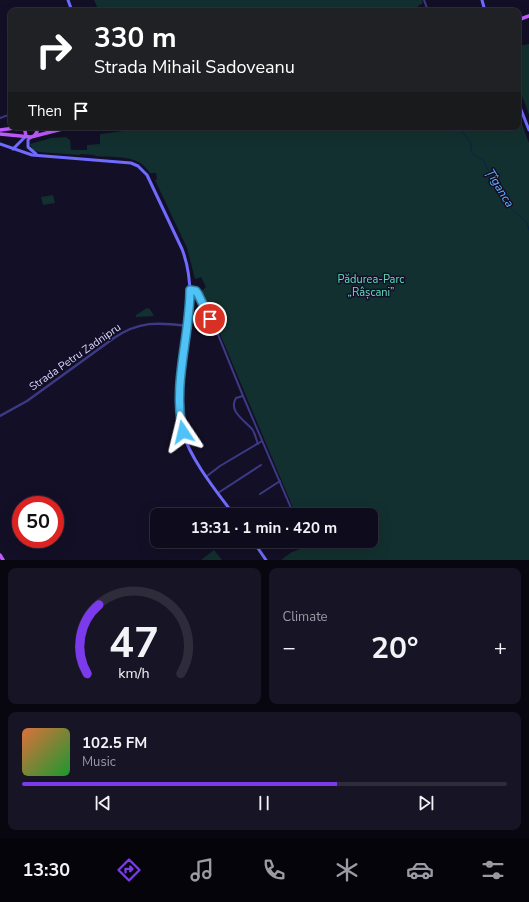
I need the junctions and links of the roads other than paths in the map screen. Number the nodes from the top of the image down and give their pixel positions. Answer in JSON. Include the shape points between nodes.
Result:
{"nodes":[{"id":1,"x":521,"y":110,"type":"edge"},
{"id":2,"x":25,"y":130,"type":"edge"},
{"id":3,"x":37,"y":130,"type":"edge"},
{"id":4,"x":58,"y":130,"type":"edge"},
{"id":5,"x":529,"y":130,"type":"edge"},
{"id":6,"x":0,"y":134,"type":"edge"},
{"id":7,"x":26,"y":136,"type":"junction"},
{"id":8,"x":32,"y":137,"type":"junction"},
{"id":9,"x":0,"y":144,"type":"edge"},
{"id":10,"x":17,"y":145,"type":"junction"},
{"id":11,"x":28,"y":147,"type":"junction"},
{"id":12,"x":13,"y":149,"type":"junction"},
{"id":13,"x":20,"y":151,"type":"junction"},
{"id":14,"x":38,"y":155,"type":"junction"},
{"id":15,"x":190,"y":290,"type":"junction"},
{"id":16,"x":187,"y":326,"type":"junction"},
{"id":17,"x":243,"y":396,"type":"junction"},
{"id":18,"x":0,"y":416,"type":"edge"},
{"id":19,"x":262,"y":441,"type":"junction"},
{"id":20,"x":258,"y":444,"type":"junction"},
{"id":21,"x":261,"y":465,"type":"dead end"},
{"id":22,"x":207,"y":476,"type":"junction"},
{"id":23,"x":280,"y":480,"type":"junction"},
{"id":24,"x":218,"y":493,"type":"junction"},
{"id":25,"x":260,"y":494,"type":"dead end"},
{"id":26,"x":229,"y":508,"type":"edge"},
{"id":27,"x":291,"y":508,"type":"edge"},
{"id":28,"x":258,"y":548,"type":"edge"},
{"id":29,"x":266,"y":560,"type":"edge"}],
"edges":[{"from":1,"to":5,"type":"main road"},
{"from":2,"to":7,"type":"main road"},
{"from":3,"to":8,"type":"main road"},
{"from":4,"to":8,"type":"main road"},
{"from":6,"to":7,"type":"main road"},
{"from":7,"to":8,"type":"main road"},
{"from":7,"to":10,"type":"main road"},
{"from":8,"to":11,"type":"main road","via":[[28,140]]},
{"from":9,"to":12,"type":"main road"},
{"from":10,"to":12,"type":"main road"},
{"from":10,"to":13,"type":"main road"},
{"from":11,"to":13,"type":"main road","via":[[27,150]]},
{"from":11,"to":14,"type":"main road"},
{"from":12,"to":13,"type":"main road"},
{"from":13,"to":14,"type":"main road"},
{"from":14,"to":15,"type":"main road","via":[[130,163],[141,168],[147,175],[182,249],[188,268]]},
{"from":15,"to":16,"type":"main road"},
{"from":15,"to":17,"type":"street","via":[[198,294],[217,332]]},
{"from":16,"to":18,"type":"street","name":"Strada Petru Zadnipru","via":[[151,323],[128,329],[27,401]]},
{"from":16,"to":22,"type":"main road","via":[[179,395],[180,414],[187,443]]},
{"from":17,"to":19,"type":"street"},
{"from":17,"to":20,"type":"street","via":[[236,398],[233,408],[252,429]]},
{"from":19,"to":20,"type":"street"},
{"from":19,"to":23,"type":"street"},
{"from":20,"to":22,"type":"street"},
{"from":21,"to":24,"type":"street"},
{"from":22,"to":24,"type":"main road"},
{"from":23,"to":25,"type":"street"},
{"from":23,"to":27,"type":"street"},
{"from":24,"to":26,"type":"main road"},
{"from":28,"to":29,"type":"main road"}]}
